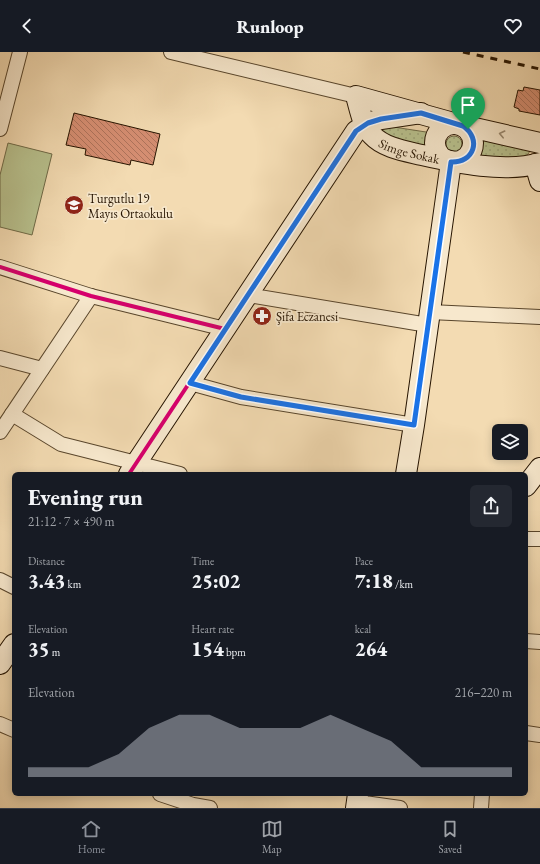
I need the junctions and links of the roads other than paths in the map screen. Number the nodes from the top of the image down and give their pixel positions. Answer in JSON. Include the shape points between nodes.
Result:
{"nodes":[{"id":1,"x":20,"y":52,"type":"edge"},
{"id":2,"x":171,"y":52,"type":"edge"},
{"id":3,"x":356,"y":96,"type":"junction"},
{"id":4,"x":421,"y":113,"type":"junction"},
{"id":5,"x":1,"y":124,"type":"edge"},
{"id":6,"x":457,"y":124,"type":"junction"},
{"id":7,"x":364,"y":125,"type":"junction"},
{"id":8,"x":540,"y":143,"type":"edge"},
{"id":9,"x":451,"y":162,"type":"junction"},
{"id":10,"x":538,"y":170,"type":"edge"},
{"id":11,"x":0,"y":267,"type":"edge"},
{"id":12,"x":91,"y":296,"type":"junction"},
{"id":13,"x":248,"y":296,"type":"junction"},
{"id":14,"x":540,"y":317,"type":"edge"},
{"id":15,"x":429,"y":318,"type":"junction"},
{"id":16,"x":225,"y":330,"type":"junction"},
{"id":17,"x":0,"y":358,"type":"edge"},
{"id":18,"x":42,"y":368,"type":"junction"},
{"id":19,"x":190,"y":383,"type":"junction"},
{"id":20,"x":12,"y":414,"type":"junction"},
{"id":21,"x":414,"y":425,"type":"junction"},
{"id":22,"x":0,"y":432,"type":"edge"},
{"id":23,"x":133,"y":468,"type":"edge"},
{"id":24,"x":540,"y":468,"type":"edge"},
{"id":25,"x":164,"y":472,"type":"edge"},
{"id":26,"x":406,"y":472,"type":"edge"},
{"id":27,"x":528,"y":483,"type":"edge"},
{"id":28,"x":528,"y":539,"type":"edge"},
{"id":29,"x":540,"y":539,"type":"edge"},
{"id":30,"x":0,"y":580,"type":"edge"},
{"id":31,"x":12,"y":586,"type":"edge"},
{"id":32,"x":528,"y":641,"type":"edge"},
{"id":33,"x":540,"y":642,"type":"edge"},
{"id":34,"x":12,"y":647,"type":"edge"},
{"id":35,"x":0,"y":664,"type":"edge"},
{"id":36,"x":0,"y":724,"type":"edge"},
{"id":37,"x":12,"y":729,"type":"edge"},
{"id":38,"x":528,"y":733,"type":"edge"},
{"id":39,"x":540,"y":735,"type":"edge"},
{"id":40,"x":165,"y":796,"type":"edge"},
{"id":41,"x":482,"y":796,"type":"edge"},
{"id":42,"x":357,"y":801,"type":"edge"},
{"id":43,"x":192,"y":806,"type":"edge"},
{"id":44,"x":210,"y":808,"type":"edge"},
{"id":45,"x":400,"y":808,"type":"edge"},
{"id":46,"x":481,"y":808,"type":"edge"}],
"edges":[{"from":1,"to":5,"type":"street"},
{"from":2,"to":3,"type":"street"},
{"from":3,"to":4,"type":"main road"},
{"from":3,"to":7,"type":"main road","name":"Simge Sokak"},
{"from":4,"to":6,"type":"main road"},
{"from":4,"to":7,"type":"main road","via":[[381,119]]},
{"from":8,"to":6,"type":"main road","one_way":true},
{"from":6,"to":9,"type":"main road","via":[[468,129],[473,146],[463,160]]},
{"from":6,"to":9,"type":"main road","via":[[444,126],[439,131],[435,143],[439,155]]},
{"from":7,"to":9,"type":"main road","name":"Simge Sokak","via":[[372,136],[392,147]]},
{"from":7,"to":13,"type":"main road","via":[[356,131]]},
{"from":9,"to":10,"type":"main road","name":"Simge Sokak"},
{"from":9,"to":15,"type":"main road"},
{"from":11,"to":12,"type":"street"},
{"from":12,"to":16,"type":"street"},
{"from":12,"to":18,"type":"street"},
{"from":13,"to":15,"type":"street"},
{"from":13,"to":16,"type":"main road"},
{"from":14,"to":15,"type":"street"},
{"from":15,"to":21,"type":"main road"},
{"from":16,"to":19,"type":"main road"},
{"from":17,"to":18,"type":"street"},
{"from":18,"to":20,"type":"street"},
{"from":19,"to":21,"type":"street","via":[[241,397]]},
{"from":19,"to":23,"type":"main road"},
{"from":20,"to":22,"type":"street"},
{"from":20,"to":23,"type":"street","via":[[61,444]]},
{"from":21,"to":26,"type":"main road"},
{"from":23,"to":25,"type":"street"},
{"from":24,"to":27,"type":"main road"},
{"from":28,"to":29,"type":"street"},
{"from":30,"to":31,"type":"street"},
{"from":32,"to":33,"type":"street"},
{"from":34,"to":35,"type":"main road"},
{"from":36,"to":37,"type":"street"},
{"from":38,"to":39,"type":"street"},
{"from":40,"to":43,"type":"street"},
{"from":41,"to":46,"type":"street"},
{"from":42,"to":45,"type":"street"},
{"from":43,"to":44,"type":"street"}]}
